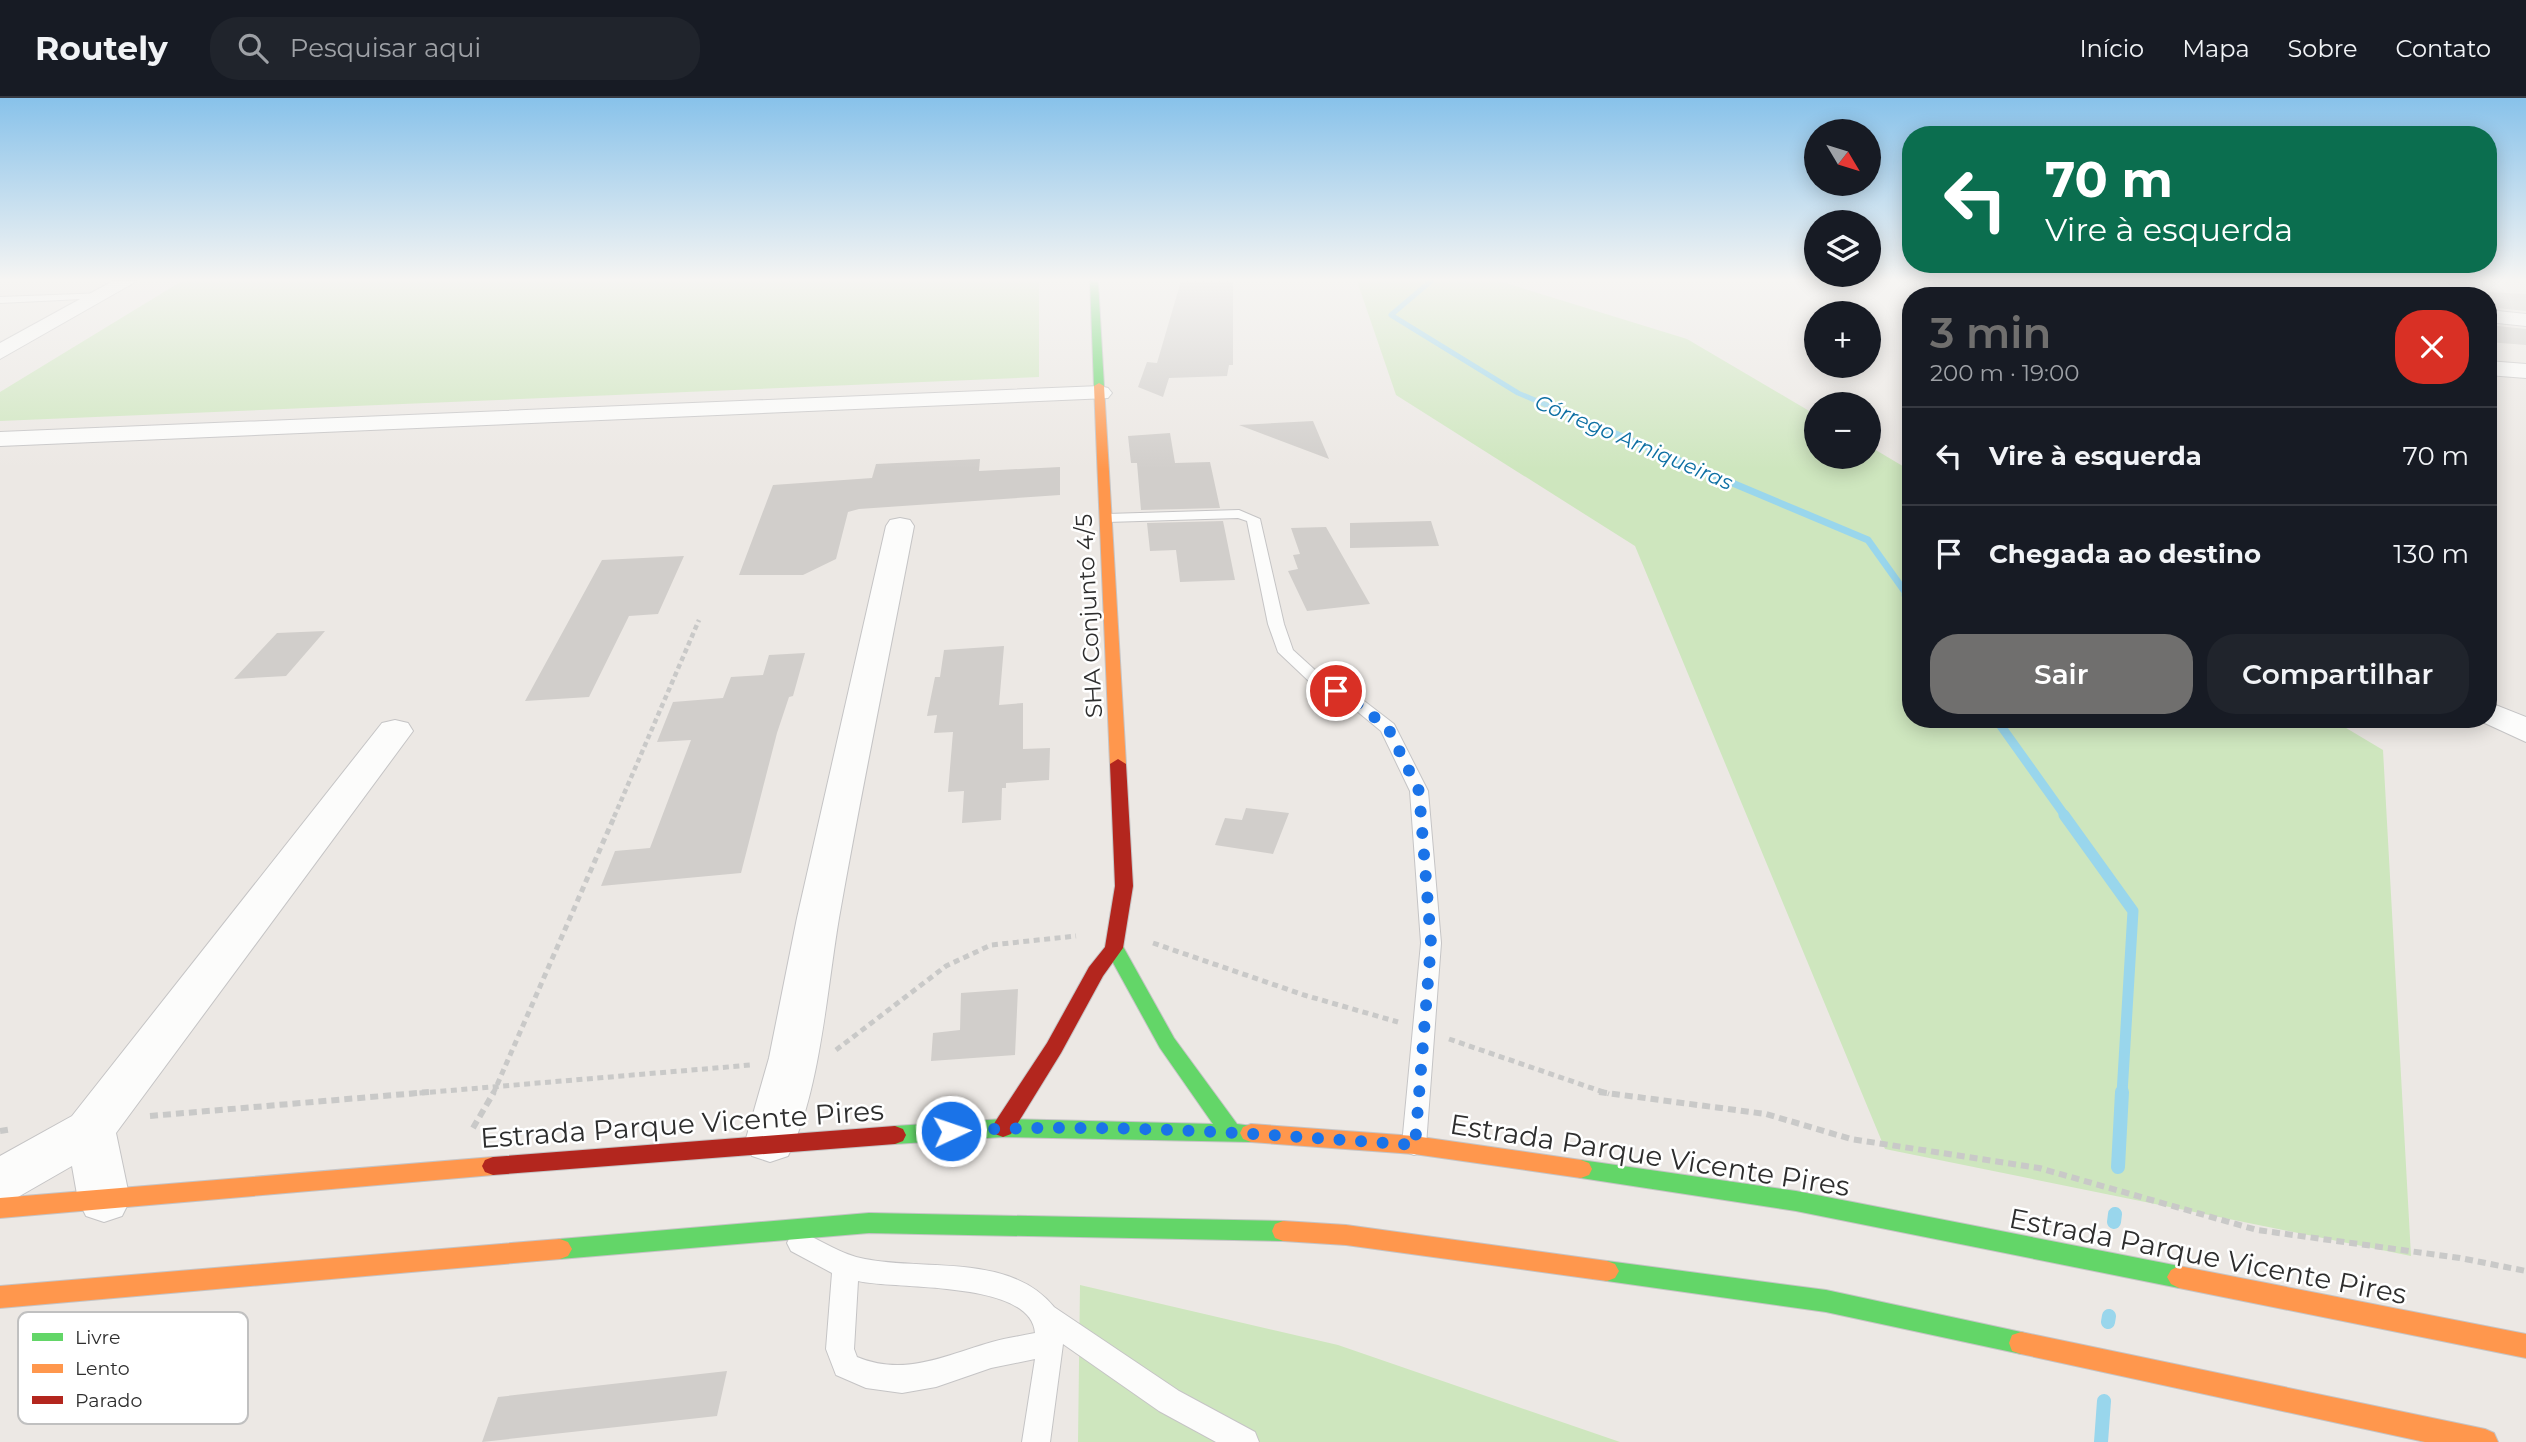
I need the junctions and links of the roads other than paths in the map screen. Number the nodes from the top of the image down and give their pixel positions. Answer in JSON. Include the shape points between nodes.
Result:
{"nodes":[{"id":1,"x":1097,"y":344,"type":"edge"},
{"id":2,"x":2497,"y":369,"type":"edge"},
{"id":3,"x":2526,"y":371,"type":"edge"},
{"id":4,"x":1100,"y":393,"type":"junction"},
{"id":5,"x":0,"y":439,"type":"edge"},
{"id":6,"x":1107,"y":518,"type":"junction"},
{"id":7,"x":900,"y":526,"type":"dead end"},
{"id":8,"x":2497,"y":716,"type":"edge"},
{"id":9,"x":395,"y":731,"type":"dead end"},
{"id":10,"x":2526,"y":731,"type":"edge"},
{"id":11,"x":1114,"y":948,"type":"junction"},
{"id":12,"x":1003,"y":1128,"type":"junction"},
{"id":13,"x":90,"y":1130,"type":"junction"},
{"id":14,"x":1231,"y":1132,"type":"junction"},
{"id":15,"x":769,"y":1142,"type":"junction"},
{"id":16,"x":1415,"y":1145,"type":"junction"},
{"id":17,"x":0,"y":1182,"type":"edge"},
{"id":18,"x":104,"y":1200,"type":"junction"},
{"id":19,"x":0,"y":1208,"type":"edge"},
{"id":20,"x":771,"y":1230,"type":"junction"},
{"id":21,"x":846,"y":1266,"type":"junction"},
{"id":22,"x":0,"y":1297,"type":"edge"},
{"id":23,"x":1047,"y":1329,"type":"junction"},
{"id":24,"x":2526,"y":1346,"type":"edge"},
{"id":25,"x":1036,"y":1442,"type":"edge"},
{"id":26,"x":1245,"y":1442,"type":"edge"},
{"id":27,"x":2485,"y":1442,"type":"edge"}],
"edges":[{"from":1,"to":4,"type":"main road","name":"SHA Conjunto 4/5"},
{"from":2,"to":3,"type":"street"},
{"from":4,"to":5,"type":"street"},
{"from":4,"to":6,"type":"main road","name":"SHA Conjunto 4/5"},
{"from":6,"to":11,"type":"main road","name":"SHA Conjunto 4/5","via":[[1124,886]]},
{"from":6,"to":16,"type":"lane","via":[[1239,514],[1253,519],[1286,652],[1320,683],[1353,700],[1388,728],[1419,791],[1431,943]]},
{"from":7,"to":15,"type":"street","via":[[793,1058]]},
{"from":8,"to":10,"type":"street"},
{"from":9,"to":13,"type":"street"},
{"from":11,"to":12,"type":"main road","name":"SHA Conjunto 4/5"},
{"from":11,"to":14,"type":"main road","via":[[1167,1043]]},
{"from":12,"to":14,"type":"main road","name":"Estrada Parque Vicente Pires"},
{"from":12,"to":15,"type":"main road","name":"Estrada Parque Vicente Pires"},
{"from":13,"to":17,"type":"street"},
{"from":13,"to":18,"type":"street"},
{"from":14,"to":16,"type":"main road","name":"Estrada Parque Vicente Pires"},
{"from":15,"to":18,"type":"main road","name":"Estrada Parque Vicente Pires"},
{"from":16,"to":24,"type":"main road","name":"Estrada Parque Vicente Pires","via":[[1796,1201]]},
{"from":18,"to":19,"type":"main road","name":"Estrada Parque Vicente Pires"},
{"from":20,"to":21,"type":"lane"},
{"from":20,"to":22,"type":"main road"},
{"from":20,"to":27,"type":"main road","via":[[869,1223],[1245,1228],[1346,1235],[1826,1301]]},
{"from":21,"to":23,"type":"lane","via":[[891,1276],[985,1283],[1035,1303]]},
{"from":21,"to":23,"type":"lane","via":[[840,1349],[846,1366],[863,1375],[888,1381],[950,1371]]},
{"from":23,"to":25,"type":"lane"},
{"from":23,"to":26,"type":"lane"}]}
